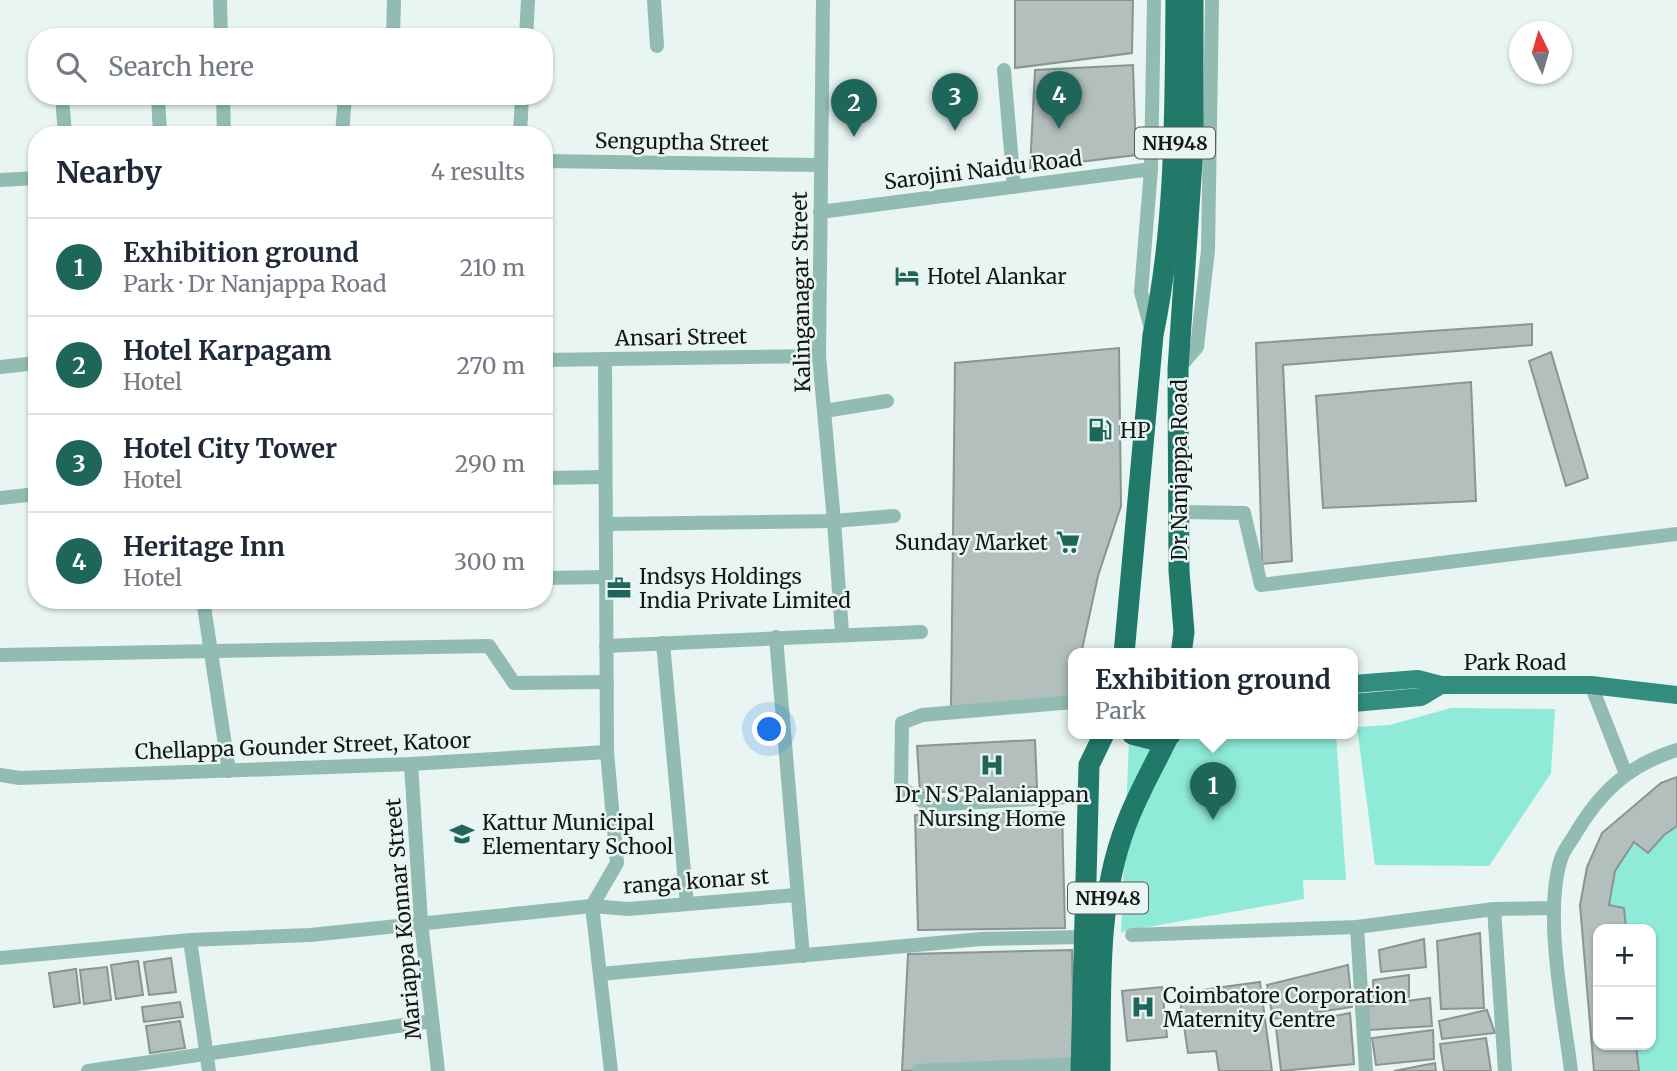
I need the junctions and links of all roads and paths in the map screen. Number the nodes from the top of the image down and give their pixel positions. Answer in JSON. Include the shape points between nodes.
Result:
{"nodes":[{"id":1,"x":220,"y":0,"type":"edge"},
{"id":2,"x":394,"y":0,"type":"edge"},
{"id":3,"x":528,"y":0,"type":"edge"},
{"id":4,"x":654,"y":0,"type":"edge"},
{"id":5,"x":823,"y":0,"type":"edge"},
{"id":6,"x":1154,"y":0,"type":"edge"},
{"id":7,"x":1176,"y":0,"type":"edge"},
{"id":8,"x":1193,"y":0,"type":"edge"},
{"id":9,"x":1212,"y":0,"type":"edge"},
{"id":10,"x":221,"y":28,"type":"edge"},
{"id":11,"x":393,"y":28,"type":"edge"},
{"id":12,"x":526,"y":28,"type":"edge"},
{"id":13,"x":657,"y":46,"type":"dead end"},
{"id":14,"x":1004,"y":70,"type":"dead end"},
{"id":15,"x":63,"y":105,"type":"edge"},
{"id":16,"x":158,"y":105,"type":"edge"},
{"id":17,"x":223,"y":105,"type":"edge"},
{"id":18,"x":344,"y":105,"type":"edge"},
{"id":19,"x":522,"y":105,"type":"edge"},
{"id":20,"x":64,"y":126,"type":"edge"},
{"id":21,"x":160,"y":126,"type":"edge"},
{"id":22,"x":224,"y":126,"type":"edge"},
{"id":23,"x":343,"y":126,"type":"edge"},
{"id":24,"x":520,"y":126,"type":"edge"},
{"id":25,"x":553,"y":161,"type":"edge"},
{"id":26,"x":820,"y":165,"type":"junction"},
{"id":27,"x":1151,"y":170,"type":"junction"},
{"id":28,"x":28,"y":178,"type":"edge"},
{"id":29,"x":0,"y":180,"type":"edge"},
{"id":30,"x":1014,"y":187,"type":"junction"},
{"id":31,"x":820,"y":212,"type":"junction"},
{"id":32,"x":1174,"y":285,"type":"junction"},
{"id":33,"x":1153,"y":335,"type":"junction"},
{"id":34,"x":819,"y":356,"type":"junction"},
{"id":35,"x":605,"y":359,"type":"junction"},
{"id":36,"x":553,"y":360,"type":"edge"},
{"id":37,"x":28,"y":364,"type":"edge"},
{"id":38,"x":0,"y":367,"type":"edge"},
{"id":39,"x":1178,"y":369,"type":"junction"},
{"id":40,"x":887,"y":401,"type":"dead end"},
{"id":41,"x":824,"y":411,"type":"junction"},
{"id":42,"x":606,"y":477,"type":"junction"},
{"id":43,"x":553,"y":478,"type":"edge"},
{"id":44,"x":28,"y":495,"type":"edge"},
{"id":45,"x":0,"y":498,"type":"edge"},
{"id":46,"x":1180,"y":512,"type":"junction"},
{"id":47,"x":894,"y":516,"type":"dead end"},
{"id":48,"x":834,"y":522,"type":"junction"},
{"id":49,"x":606,"y":524,"type":"junction"},
{"id":50,"x":1677,"y":534,"type":"edge"},
{"id":51,"x":606,"y":577,"type":"junction"},
{"id":52,"x":553,"y":578,"type":"edge"},
{"id":53,"x":204,"y":609,"type":"edge"},
{"id":54,"x":921,"y":632,"type":"dead end"},
{"id":55,"x":842,"y":633,"type":"junction"},
{"id":56,"x":776,"y":637,"type":"junction"},
{"id":57,"x":663,"y":643,"type":"junction"},
{"id":58,"x":606,"y":646,"type":"junction"},
{"id":59,"x":1125,"y":648,"type":"edge"},
{"id":60,"x":1182,"y":648,"type":"edge"},
{"id":61,"x":210,"y":650,"type":"junction"},
{"id":62,"x":0,"y":655,"type":"edge"},
{"id":63,"x":607,"y":682,"type":"junction"},
{"id":64,"x":1358,"y":684,"type":"edge"},
{"id":65,"x":1441,"y":685,"type":"junction"},
{"id":66,"x":1591,"y":685,"type":"junction"},
{"id":67,"x":1677,"y":695,"type":"edge"},
{"id":68,"x":1068,"y":702,"type":"edge"},
{"id":69,"x":1358,"y":703,"type":"edge"},
{"id":70,"x":1102,"y":739,"type":"edge"},
{"id":71,"x":1169,"y":739,"type":"edge"},
{"id":72,"x":1677,"y":750,"type":"edge"},
{"id":73,"x":607,"y":752,"type":"junction"},
{"id":74,"x":411,"y":764,"type":"junction"},
{"id":75,"x":229,"y":771,"type":"junction"},
{"id":76,"x":1626,"y":774,"type":"junction"},
{"id":77,"x":0,"y":775,"type":"edge"},
{"id":78,"x":1087,"y":796,"type":"junction"},
{"id":79,"x":796,"y":895,"type":"junction"},
{"id":80,"x":687,"y":904,"type":"junction"},
{"id":81,"x":592,"y":906,"type":"junction"},
{"id":82,"x":1554,"y":908,"type":"junction"},
{"id":83,"x":1494,"y":909,"type":"junction"},
{"id":84,"x":421,"y":922,"type":"junction"},
{"id":85,"x":1357,"y":927,"type":"junction"},
{"id":86,"x":1132,"y":935,"type":"dead end"},
{"id":87,"x":1084,"y":937,"type":"junction"},
{"id":88,"x":190,"y":940,"type":"junction"},
{"id":89,"x":803,"y":956,"type":"junction"},
{"id":90,"x":0,"y":958,"type":"edge"},
{"id":91,"x":600,"y":974,"type":"junction"},
{"id":92,"x":1092,"y":985,"type":"junction"},
{"id":93,"x":432,"y":1021,"type":"junction"},
{"id":94,"x":206,"y":1054,"type":"junction"},
{"id":95,"x":1087,"y":1069,"type":"edge"},
{"id":96,"x":88,"y":1071,"type":"edge"},
{"id":97,"x":209,"y":1071,"type":"edge"},
{"id":98,"x":438,"y":1071,"type":"edge"},
{"id":99,"x":611,"y":1071,"type":"edge"},
{"id":100,"x":919,"y":1071,"type":"edge"},
{"id":101,"x":1366,"y":1071,"type":"edge"},
{"id":102,"x":1505,"y":1071,"type":"edge"},
{"id":103,"x":1571,"y":1071,"type":"edge"}],
"edges":[{"from":1,"to":10,"type":"street"},
{"from":2,"to":11,"type":"street"},
{"from":3,"to":12,"type":"street"},
{"from":4,"to":13,"type":"street"},
{"from":5,"to":26,"type":"street","name":"Kalinganagar Street"},
{"from":6,"to":27,"type":"street","name":"Dr Nanjappa Road"},
{"from":7,"to":32,"type":"highway","number":"NH948"},
{"from":8,"to":32,"type":"highway","number":"NH948","via":[[1193,147]]},
{"from":9,"to":39,"type":"street","name":"Dr Nanjappa Road","via":[[1208,250],[1197,347]]},
{"from":14,"to":30,"type":"street"},
{"from":15,"to":20,"type":"street"},
{"from":16,"to":21,"type":"street"},
{"from":17,"to":22,"type":"street"},
{"from":18,"to":23,"type":"street"},
{"from":19,"to":24,"type":"street"},
{"from":25,"to":26,"type":"street","name":"Senguptha Street"},
{"from":26,"to":31,"type":"street","name":"Kalinganagar Street"},
{"from":27,"to":30,"type":"street","name":"Sarojini Naidu Road"},
{"from":27,"to":33,"type":"street","name":"Dr Nanjappa Road","via":[[1141,292]]},
{"from":28,"to":29,"type":"street"},
{"from":30,"to":31,"type":"street","name":"Sarojini Naidu Road"},
{"from":31,"to":34,"type":"street","name":"Kalinganagar Street"},
{"from":32,"to":33,"type":"highway","number":"NH948"},
{"from":32,"to":39,"type":"highway","number":"NH948"},
{"from":33,"to":59,"type":"highway","name":"Dr Nanjappa Road","number":"NH948"},
{"from":34,"to":35,"type":"street","name":"Ansari Street"},
{"from":34,"to":41,"type":"street","name":"Kalinganagar Street"},
{"from":35,"to":36,"type":"street","name":"Ansari Street"},
{"from":35,"to":42,"type":"street"},
{"from":37,"to":38,"type":"street"},
{"from":39,"to":46,"type":"highway","name":"Dr Nanjappa Road","number":"NH948"},
{"from":40,"to":41,"type":"street"},
{"from":41,"to":48,"type":"street","name":"Kalinganagar Street"},
{"from":42,"to":43,"type":"street"},
{"from":42,"to":49,"type":"street"},
{"from":44,"to":45,"type":"street"},
{"from":46,"to":50,"type":"street","via":[[1244,513],[1261,585]]},
{"from":46,"to":60,"type":"highway","name":"Dr Nanjappa Road","number":"NH948"},
{"from":47,"to":48,"type":"street"},
{"from":48,"to":49,"type":"street"},
{"from":48,"to":55,"type":"street"},
{"from":49,"to":51,"type":"street"},
{"from":51,"to":52,"type":"street"},
{"from":51,"to":58,"type":"street"},
{"from":53,"to":61,"type":"street"},
{"from":54,"to":55,"type":"street"},
{"from":55,"to":56,"type":"street"},
{"from":56,"to":57,"type":"street"},
{"from":56,"to":79,"type":"street","name":"ranga konar st"},
{"from":57,"to":58,"type":"street"},
{"from":57,"to":80,"type":"street"},
{"from":58,"to":63,"type":"street"},
{"from":61,"to":62,"type":"street"},
{"from":61,"to":63,"type":"street","via":[[489,646],[514,683]]},
{"from":61,"to":75,"type":"street"},
{"from":63,"to":73,"type":"street"},
{"from":64,"to":65,"type":"main road","name":"Park Road","via":[[1418,679]]},
{"from":65,"to":66,"type":"main road","name":"Park Road"},
{"from":65,"to":69,"type":"main road","via":[[1421,697]]},
{"from":66,"to":67,"type":"main road","name":"Park Road"},
{"from":66,"to":76,"type":"street"},
{"from":68,"to":78,"type":"street","via":[[922,715],[902,723],[901,788],[929,805]]},
{"from":70,"to":78,"type":"highway","number":"NH948","via":[[1089,765]]},
{"from":71,"to":92,"type":"highway","number":"NH948","via":[[1126,825]]},
{"from":72,"to":76,"type":"street"},
{"from":73,"to":74,"type":"street","name":"Chellappa Gounder Street, Katoor"},
{"from":73,"to":81,"type":"street","via":[[617,863]]},
{"from":74,"to":75,"type":"street","name":"Chellappa Gounder Street, Katoor"},
{"from":74,"to":84,"type":"street","name":"Mariappa Konnar Street"},
{"from":75,"to":77,"type":"street","name":"Chellappa Gounder Street, Katoor"},
{"from":76,"to":82,"type":"street","via":[[1593,804],[1561,859]]},
{"from":78,"to":87,"type":"highway","number":"NH948"},
{"from":79,"to":80,"type":"street","name":"ranga konar st"},
{"from":79,"to":89,"type":"street"},
{"from":80,"to":81,"type":"street","name":"ranga konar st","via":[[628,909]]},
{"from":81,"to":84,"type":"street","name":"ranga konar st"},
{"from":81,"to":91,"type":"street"},
{"from":82,"to":83,"type":"street"},
{"from":82,"to":103,"type":"street"},
{"from":83,"to":85,"type":"street"},
{"from":83,"to":102,"type":"street"},
{"from":84,"to":88,"type":"street","name":"ranga konar st","via":[[310,935]]},
{"from":84,"to":93,"type":"street","name":"Mariappa Konnar Street"},
{"from":85,"to":86,"type":"street"},
{"from":85,"to":101,"type":"street"},
{"from":87,"to":89,"type":"street","via":[[981,939]]},
{"from":87,"to":92,"type":"highway","number":"NH948"},
{"from":88,"to":90,"type":"street","name":"ranga konar st"},
{"from":88,"to":94,"type":"street"},
{"from":89,"to":91,"type":"street"},
{"from":91,"to":99,"type":"street"},
{"from":92,"to":95,"type":"highway","number":"NH948"},
{"from":93,"to":94,"type":"street"},
{"from":93,"to":98,"type":"street","name":"Mariappa Konnar Street"},
{"from":94,"to":96,"type":"street"},
{"from":94,"to":97,"type":"street"},
{"from":95,"to":100,"type":"street"}]}
